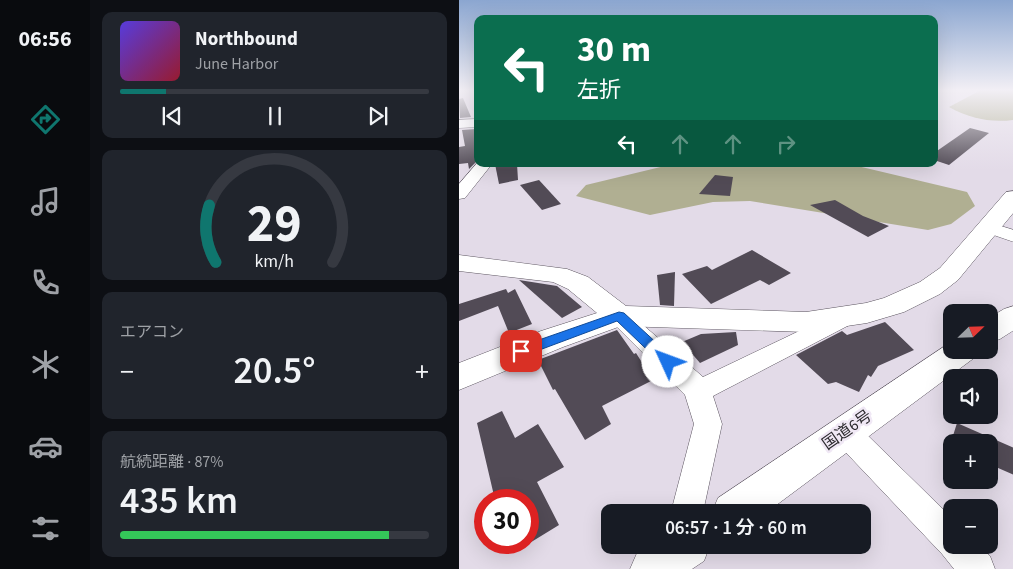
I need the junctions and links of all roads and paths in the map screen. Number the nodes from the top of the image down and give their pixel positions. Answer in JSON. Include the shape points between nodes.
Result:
{"nodes":[{"id":1,"x":474,"y":123,"type":"edge"},
{"id":2,"x":459,"y":124,"type":"edge"},
{"id":3,"x":482,"y":167,"type":"edge"},
{"id":4,"x":459,"y":194,"type":"edge"},
{"id":5,"x":1013,"y":197,"type":"edge"},
{"id":6,"x":1001,"y":232,"type":"edge"},
{"id":7,"x":459,"y":263,"type":"edge"},
{"id":8,"x":619,"y":316,"type":"junction"},
{"id":9,"x":850,"y":316,"type":"junction"},
{"id":10,"x":1013,"y":316,"type":"edge"},
{"id":11,"x":998,"y":326,"type":"edge"},
{"id":12,"x":950,"y":359,"type":"edge"},
{"id":13,"x":459,"y":376,"type":"edge"},
{"id":14,"x":697,"y":392,"type":"junction"},
{"id":15,"x":845,"y":432,"type":"junction"},
{"id":16,"x":688,"y":504,"type":"edge"},
{"id":17,"x":744,"y":504,"type":"edge"},
{"id":18,"x":943,"y":532,"type":"edge"},
{"id":19,"x":964,"y":554,"type":"edge"},
{"id":20,"x":977,"y":569,"type":"edge"}],
"edges":[{"from":1,"to":2,"type":"street"},
{"from":3,"to":4,"type":"street"},
{"from":5,"to":6,"type":"main road"},
{"from":6,"to":9,"type":"main road","via":[[930,288],[894,305]]},
{"from":7,"to":8,"type":"main road","via":[[558,275],[578,283]]},
{"from":8,"to":9,"type":"main road","via":[[807,322]]},
{"from":8,"to":13,"type":"main road"},
{"from":8,"to":14,"type":"street"},
{"from":9,"to":14,"type":"street"},
{"from":10,"to":11,"type":"main road"},
{"from":12,"to":15,"type":"main road","name":"国道6号"},
{"from":14,"to":16,"type":"street","via":[[708,424]]},
{"from":15,"to":17,"type":"main road","name":"国道6号"},
{"from":15,"to":18,"type":"street"},
{"from":19,"to":20,"type":"street"}]}
